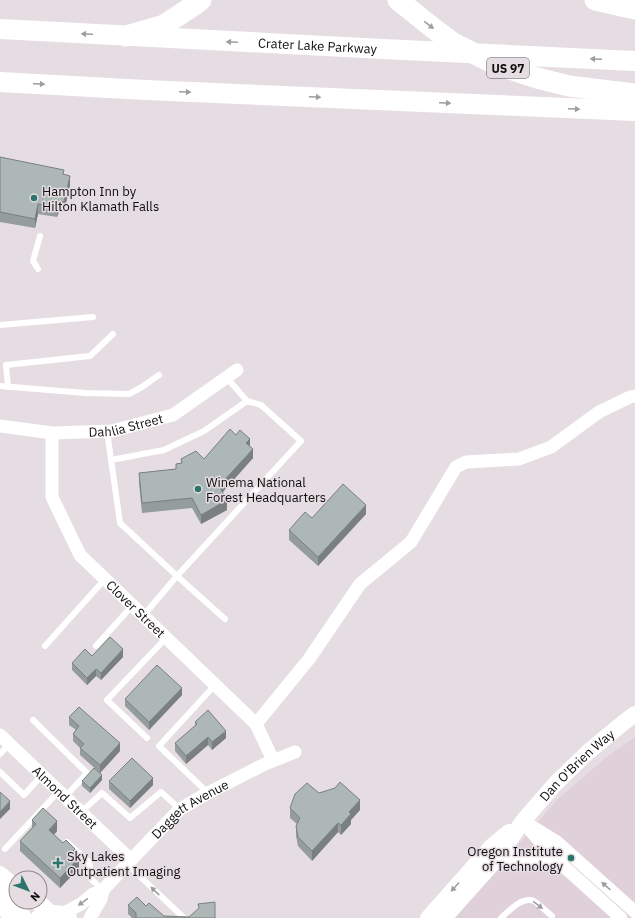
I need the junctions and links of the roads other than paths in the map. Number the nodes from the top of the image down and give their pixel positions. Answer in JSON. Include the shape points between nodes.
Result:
{"nodes":[{"id":1,"x":201,"y":0,"type":"edge"},
{"id":2,"x":398,"y":0,"type":"edge"},
{"id":3,"x":595,"y":0,"type":"edge"},
{"id":4,"x":635,"y":9,"type":"edge"},
{"id":5,"x":0,"y":29,"type":"edge"},
{"id":6,"x":126,"y":36,"type":"junction"},
{"id":7,"x":635,"y":61,"type":"edge"},
{"id":8,"x":0,"y":82,"type":"edge"},
{"id":9,"x":635,"y":94,"type":"edge"},
{"id":10,"x":635,"y":111,"type":"edge"},
{"id":11,"x":40,"y":236,"type":"dead end"},
{"id":12,"x":38,"y":269,"type":"dead end"},
{"id":13,"x":93,"y":317,"type":"dead end"},
{"id":14,"x":0,"y":325,"type":"edge"},
{"id":15,"x":113,"y":334,"type":"dead end"},
{"id":16,"x":232,"y":374,"type":"joint"},
{"id":17,"x":159,"y":375,"type":"dead end"},
{"id":18,"x":0,"y":386,"type":"edge"},
{"id":19,"x":8,"y":387,"type":"junction"},
{"id":20,"x":635,"y":396,"type":"edge"},
{"id":21,"x":247,"y":401,"type":"junction"},
{"id":22,"x":0,"y":426,"type":"edge"},
{"id":23,"x":107,"y":431,"type":"junction"},
{"id":24,"x":52,"y":433,"type":"junction"},
{"id":25,"x":111,"y":460,"type":"junction"},
{"id":26,"x":177,"y":576,"type":"junction"},
{"id":27,"x":105,"y":579,"type":"junction"},
{"id":28,"x":132,"y":606,"type":"junction"},
{"id":29,"x":143,"y":616,"type":"junction"},
{"id":30,"x":225,"y":619,"type":"dead end"},
{"id":31,"x":166,"y":638,"type":"junction"},
{"id":32,"x":45,"y":646,"type":"dead end"},
{"id":33,"x":96,"y":646,"type":"dead end"},
{"id":34,"x":215,"y":685,"type":"junction"},
{"id":35,"x":635,"y":714,"type":"edge"},
{"id":36,"x":33,"y":720,"type":"dead end"},
{"id":37,"x":256,"y":724,"type":"junction"},
{"id":38,"x":147,"y":738,"type":"dead end"},
{"id":39,"x":5,"y":739,"type":"edge"},
{"id":40,"x":295,"y":752,"type":"dead end"},
{"id":41,"x":0,"y":754,"type":"edge"},
{"id":42,"x":273,"y":760,"type":"junction"},
{"id":43,"x":0,"y":772,"type":"edge"},
{"id":44,"x":42,"y":775,"type":"junction"},
{"id":45,"x":208,"y":793,"type":"junction"},
{"id":46,"x":62,"y":794,"type":"junction"},
{"id":47,"x":180,"y":809,"type":"junction"},
{"id":48,"x":81,"y":812,"type":"junction"},
{"id":49,"x":523,"y":821,"type":"junction"},
{"id":50,"x":68,"y":842,"type":"edge"},
{"id":51,"x":5,"y":849,"type":"dead end"},
{"id":52,"x":496,"y":861,"type":"junction"},
{"id":53,"x":129,"y":862,"type":"junction"},
{"id":54,"x":560,"y":863,"type":"junction"},
{"id":55,"x":0,"y":874,"type":"edge"},
{"id":56,"x":8,"y":881,"type":"edge"},
{"id":57,"x":103,"y":890,"type":"junction"},
{"id":58,"x":0,"y":891,"type":"edge"},
{"id":59,"x":0,"y":903,"type":"edge"},
{"id":60,"x":635,"y":912,"type":"edge"},
{"id":61,"x":55,"y":916,"type":"edge"},
{"id":62,"x":552,"y":916,"type":"dead end"},
{"id":63,"x":11,"y":918,"type":"edge"},
{"id":64,"x":24,"y":918,"type":"edge"},
{"id":65,"x":90,"y":918,"type":"edge"},
{"id":66,"x":184,"y":918,"type":"edge"},
{"id":67,"x":428,"y":918,"type":"edge"},
{"id":68,"x":444,"y":918,"type":"edge"},
{"id":69,"x":501,"y":918,"type":"edge"},
{"id":70,"x":621,"y":918,"type":"edge"}],
"edges":[{"from":1,"to":6,"type":"highway","via":[[164,25]]},
{"from":2,"to":9,"type":"highway","number":"US 97","one_way":true,"via":[[454,43],[497,65],[569,86]]},
{"from":3,"to":4,"type":"highway"},
{"from":6,"to":5,"type":"main road","name":"Crater Lake Parkway","one_way":true},
{"from":7,"to":6,"type":"main road","name":"Crater Lake Parkway","one_way":true},
{"from":8,"to":10,"type":"main road","one_way":true},
{"from":11,"to":12,"type":"lane","via":[[33,261]]},
{"from":13,"to":14,"type":"lane"},
{"from":15,"to":19,"type":"lane","via":[[90,356],[6,365]]},
{"from":16,"to":21,"type":"lane"},
{"from":16,"to":23,"type":"street","name":"Dahlia Street","via":[[173,415]]},
{"from":17,"to":19,"type":"lane","via":[[142,388],[128,394]]},
{"from":18,"to":19,"type":"lane"},
{"from":20,"to":37,"type":"street","via":[[599,412],[551,447],[519,459],[466,462],[456,467],[411,542],[360,584],[309,659]]},
{"from":21,"to":25,"type":"lane","via":[[204,431],[164,450]]},
{"from":21,"to":26,"type":"lane","via":[[261,404],[301,441]]},
{"from":22,"to":24,"type":"street","name":"Dahlia Street"},
{"from":23,"to":24,"type":"street","name":"Dahlia Street"},
{"from":23,"to":25,"type":"lane"},
{"from":24,"to":27,"type":"street","name":"Clover Street","via":[[52,497],[80,555]]},
{"from":25,"to":26,"type":"lane","via":[[120,523]]},
{"from":26,"to":29,"type":"lane"},
{"from":26,"to":30,"type":"lane"},
{"from":27,"to":28,"type":"street","name":"Clover Street"},
{"from":27,"to":32,"type":"lane"},
{"from":28,"to":29,"type":"street","name":"Clover Street"},
{"from":28,"to":33,"type":"lane"},
{"from":29,"to":31,"type":"street","name":"Clover Street"},
{"from":31,"to":34,"type":"street","name":"Clover Street"},
{"from":31,"to":38,"type":"lane","via":[[108,700]]},
{"from":34,"to":37,"type":"street","name":"Clover Street"},
{"from":34,"to":45,"type":"lane","via":[[159,746]]},
{"from":35,"to":49,"type":"street","name":"Dan O'Brien Way","via":[[588,752],[555,784]]},
{"from":36,"to":46,"type":"lane","via":[[87,773]]},
{"from":37,"to":42,"type":"street","name":"Clover Street"},
{"from":39,"to":41,"type":"lane"},
{"from":39,"to":44,"type":"street","name":"Almond Street"},
{"from":40,"to":42,"type":"street","name":"Daggett Avenue"},
{"from":42,"to":45,"type":"street","name":"Daggett Avenue"},
{"from":43,"to":44,"type":"lane","via":[[24,795]]},
{"from":44,"to":46,"type":"street","name":"Almond Street"},
{"from":45,"to":47,"type":"street","name":"Daggett Avenue"},
{"from":46,"to":48,"type":"street","name":"Almond Street"},
{"from":46,"to":51,"type":"lane"},
{"from":47,"to":48,"type":"lane","via":[[161,792],[130,818],[102,792]]},
{"from":47,"to":53,"type":"street","name":"Daggett Avenue"},
{"from":48,"to":53,"type":"street","name":"Almond Street"},
{"from":49,"to":52,"type":"street","name":"Dan O'Brien Way"},
{"from":49,"to":54,"type":"street"},
{"from":60,"to":49,"type":"street","one_way":true,"via":[[557,842]]},
{"from":49,"to":67,"type":"street","name":"Dan O'Brien Way","one_way":true,"via":[[491,847]]},
{"from":50,"to":57,"type":"lane","via":[[89,862],[91,879]]},
{"from":52,"to":54,"type":"street","via":[[538,856]]},
{"from":52,"to":68,"type":"street","name":"Dan O'Brien Way"},
{"from":53,"to":57,"type":"street","name":"Daggett Avenue"},
{"from":66,"to":53,"type":"lane","one_way":true},
{"from":54,"to":70,"type":"street"},
{"from":55,"to":56,"type":"street"},
{"from":57,"to":61,"type":"street","name":"Daggett Avenue","one_way":true},
{"from":57,"to":65,"type":"street","name":"Daggett Avenue"},
{"from":58,"to":64,"type":"street","via":[[15,904]]},
{"from":59,"to":63,"type":"street"},
{"from":69,"to":62,"type":"lane","one_way":true,"via":[[515,905],[526,900],[534,901]]}]}
